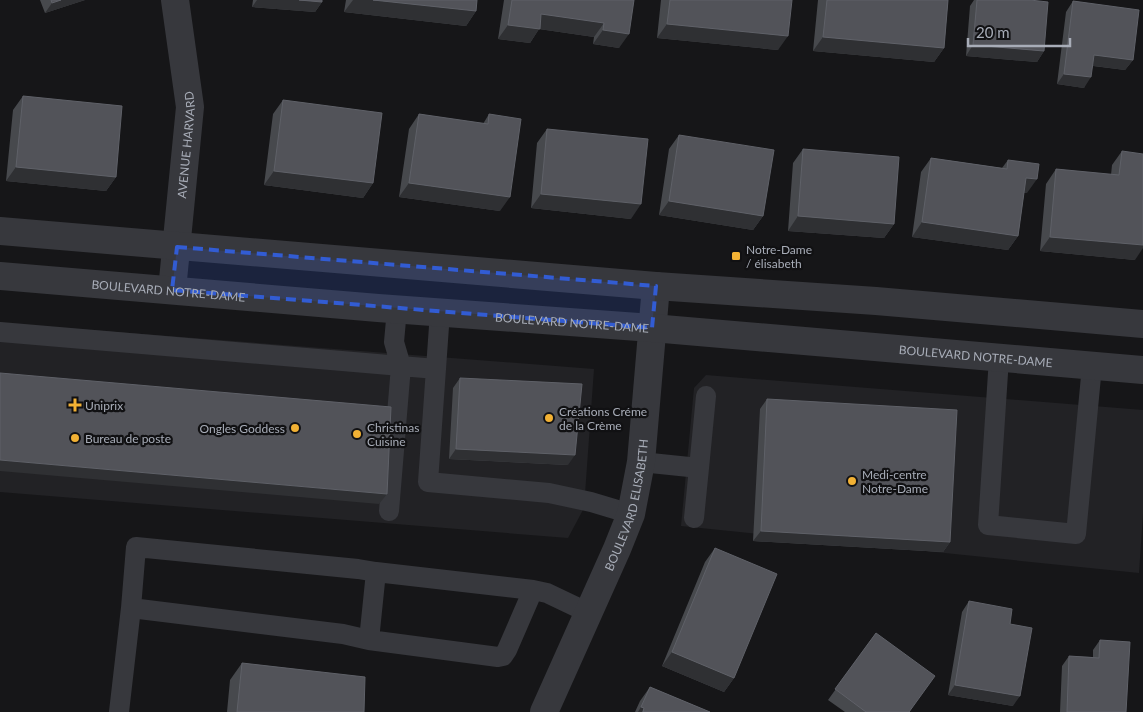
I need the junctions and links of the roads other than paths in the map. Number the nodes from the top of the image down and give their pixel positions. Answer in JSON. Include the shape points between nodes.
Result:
{"nodes":[{"id":1,"x":175,"y":0,"type":"edge"},
{"id":2,"x":0,"y":231,"type":"edge"},
{"id":3,"x":177,"y":247,"type":"junction"},
{"id":4,"x":0,"y":276,"type":"edge"},
{"id":5,"x":0,"y":281,"type":"edge"},
{"id":6,"x":656,"y":286,"type":"junction"},
{"id":7,"x":172,"y":290,"type":"junction"},
{"id":8,"x":397,"y":309,"type":"junction"},
{"id":9,"x":440,"y":312,"type":"junction"},
{"id":10,"x":1143,"y":324,"type":"edge"},
{"id":11,"x":652,"y":328,"type":"junction"},
{"id":12,"x":0,"y":332,"type":"edge"},
{"id":13,"x":999,"y":358,"type":"junction"},
{"id":14,"x":401,"y":366,"type":"junction"},
{"id":15,"x":1092,"y":366,"type":"junction"},
{"id":16,"x":436,"y":369,"type":"junction"},
{"id":17,"x":1143,"y":370,"type":"edge"},
{"id":18,"x":706,"y":396,"type":"dead end"},
{"id":19,"x":641,"y":462,"type":"junction"},
{"id":20,"x":699,"y":468,"type":"junction"},
{"id":21,"x":389,"y":511,"type":"dead end"},
{"id":22,"x":631,"y":514,"type":"junction"},
{"id":23,"x":694,"y":518,"type":"dead end"},
{"id":24,"x":376,"y":572,"type":"junction"},
{"id":25,"x":533,"y":590,"type":"junction"},
{"id":26,"x":130,"y":608,"type":"junction"},
{"id":27,"x":589,"y":613,"type":"junction"},
{"id":28,"x":369,"y":640,"type":"junction"},
{"id":29,"x":119,"y":712,"type":"edge"},
{"id":30,"x":544,"y":712,"type":"edge"}],
"edges":[{"from":1,"to":3,"type":"street","name":"AVENUE HARVARD","via":[[190,107]]},
{"from":2,"to":3,"type":"street"},
{"from":3,"to":6,"type":"street"},
{"from":3,"to":7,"type":"street","name":"AVENUE HARVARD"},
{"from":4,"to":5,"type":"lane"},
{"from":4,"to":7,"type":"street","name":"BOULEVARD NOTRE-DAME"},
{"from":6,"to":10,"type":"street"},
{"from":6,"to":11,"type":"street","name":"BOULEVARD ELISABETH"},
{"from":7,"to":8,"type":"street","name":"BOULEVARD NOTRE-DAME"},
{"from":8,"to":9,"type":"street","name":"BOULEVARD NOTRE-DAME"},
{"from":8,"to":14,"type":"lane","via":[[394,342]]},
{"from":9,"to":11,"type":"street","name":"BOULEVARD NOTRE-DAME"},
{"from":9,"to":16,"type":"lane"},
{"from":11,"to":13,"type":"street","name":"BOULEVARD NOTRE-DAME"},
{"from":11,"to":19,"type":"street","name":"BOULEVARD ELISABETH"},
{"from":12,"to":14,"type":"lane"},
{"from":13,"to":15,"type":"street","name":"BOULEVARD NOTRE-DAME"},
{"from":13,"to":15,"type":"lane","via":[[988,525],[1076,534]]},
{"from":14,"to":16,"type":"lane"},
{"from":14,"to":21,"type":"lane"},
{"from":15,"to":17,"type":"street","name":"BOULEVARD NOTRE-DAME"},
{"from":16,"to":22,"type":"lane","via":[[428,482],[549,493]]},
{"from":18,"to":20,"type":"lane"},
{"from":19,"to":20,"type":"lane"},
{"from":19,"to":22,"type":"street","name":"BOULEVARD ELISABETH"},
{"from":20,"to":23,"type":"lane"},
{"from":22,"to":27,"type":"street","name":"BOULEVARD ELISABETH"},
{"from":24,"to":25,"type":"lane"},
{"from":24,"to":26,"type":"lane","via":[[136,546]]},
{"from":24,"to":28,"type":"lane"},
{"from":25,"to":27,"type":"lane"},
{"from":25,"to":28,"type":"lane","via":[[503,656]]},
{"from":26,"to":28,"type":"lane"},
{"from":26,"to":29,"type":"lane"},
{"from":27,"to":30,"type":"street","name":"BOULEVARD ELISABETH"}]}
